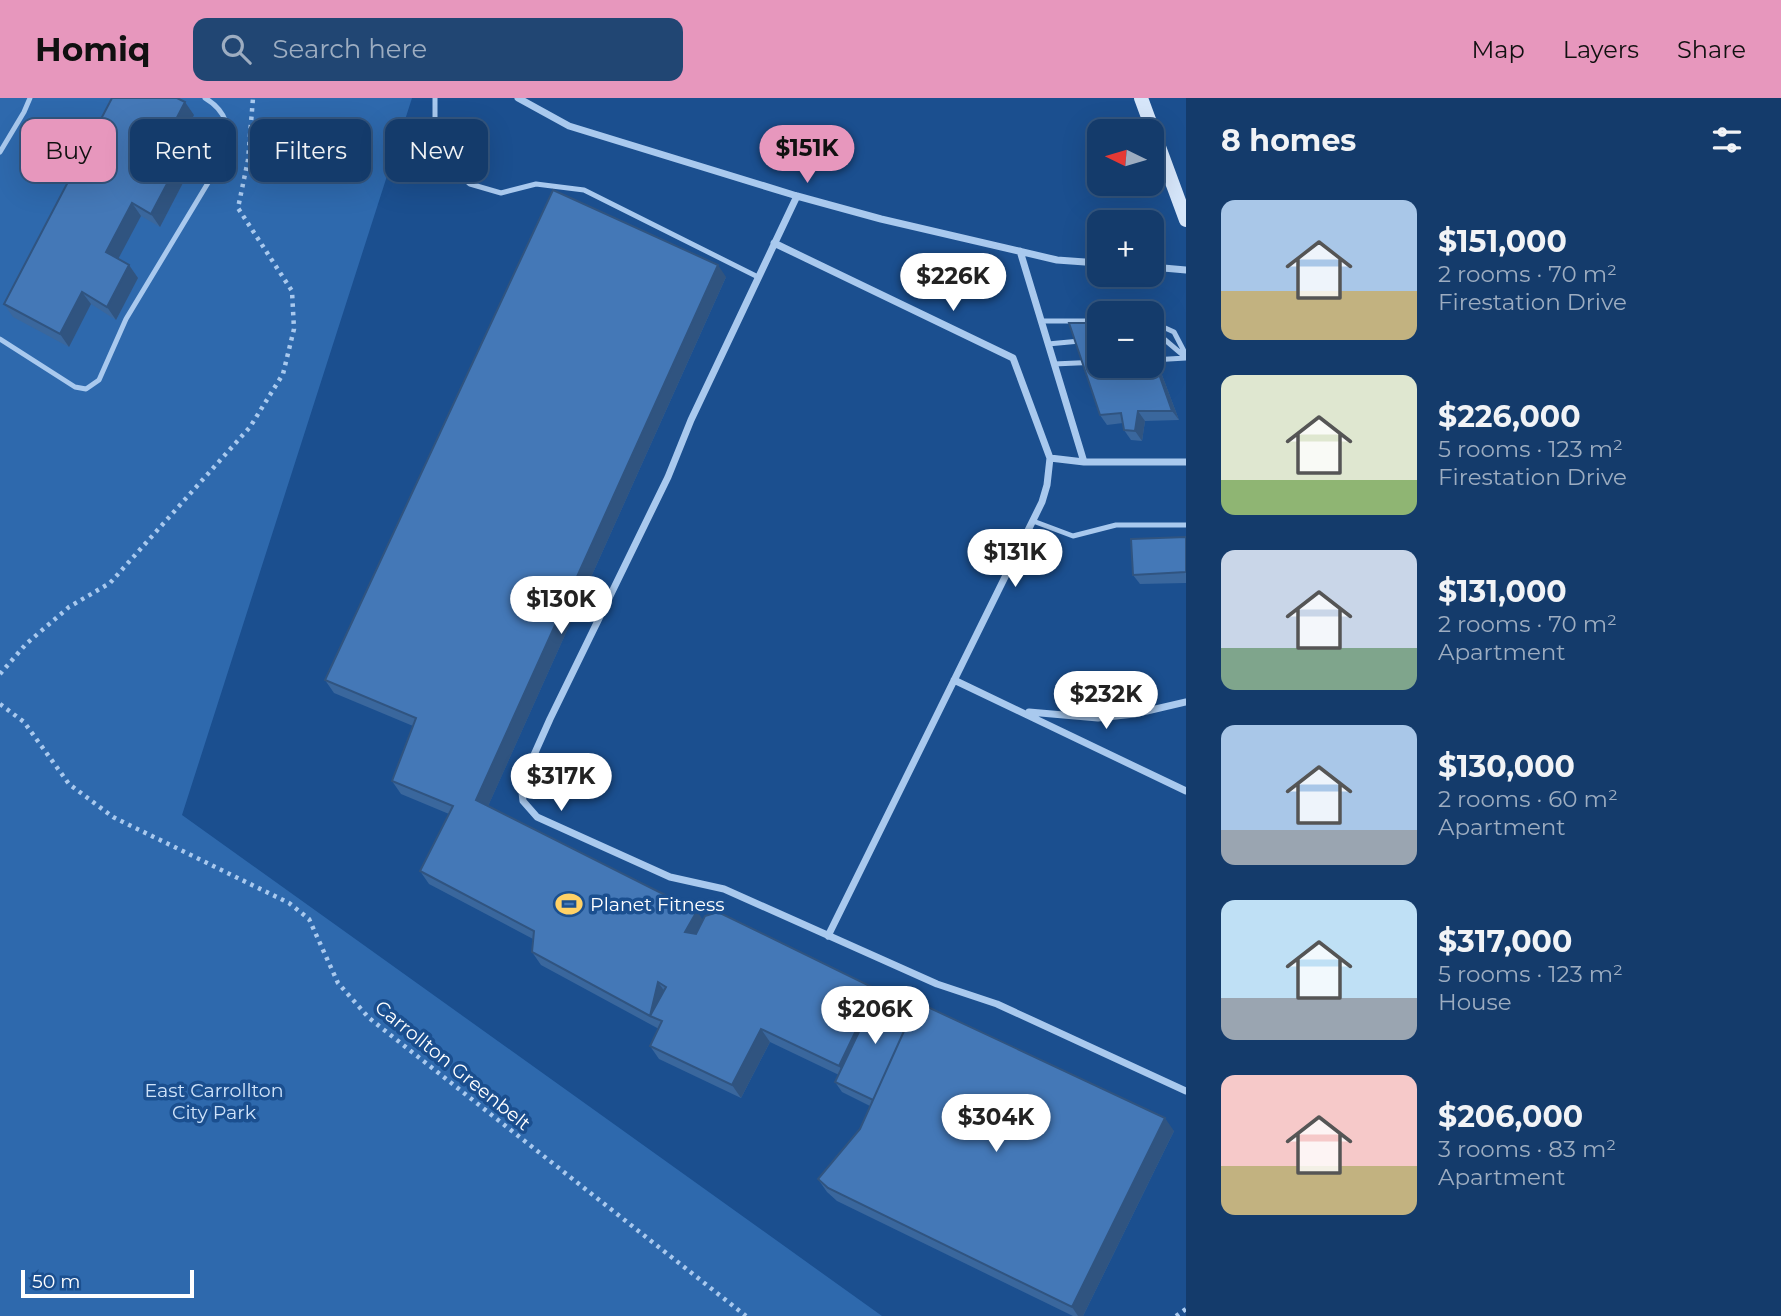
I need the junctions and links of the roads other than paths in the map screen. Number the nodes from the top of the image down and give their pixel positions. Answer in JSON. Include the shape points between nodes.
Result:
{"nodes":[{"id":1,"x":30,"y":98,"type":"edge"},
{"id":2,"x":205,"y":98,"type":"edge"},
{"id":3,"x":435,"y":98,"type":"edge"},
{"id":4,"x":518,"y":98,"type":"edge"},
{"id":5,"x":1141,"y":98,"type":"edge"},
{"id":6,"x":0,"y":152,"type":"edge"},
{"id":7,"x":797,"y":196,"type":"junction"},
{"id":8,"x":1186,"y":220,"type":"edge"},
{"id":9,"x":774,"y":243,"type":"junction"},
{"id":10,"x":1020,"y":251,"type":"junction"},
{"id":11,"x":1087,"y":262,"type":"edge"},
{"id":12,"x":1164,"y":268,"type":"edge"},
{"id":13,"x":1186,"y":270,"type":"edge"},
{"id":14,"x":758,"y":277,"type":"junction"},
{"id":15,"x":1042,"y":321,"type":"junction"},
{"id":16,"x":1087,"y":321,"type":"edge"},
{"id":17,"x":1164,"y":327,"type":"edge"},
{"id":18,"x":0,"y":339,"type":"edge"},
{"id":19,"x":1164,"y":339,"type":"edge"},
{"id":20,"x":1086,"y":341,"type":"edge"},
{"id":21,"x":1048,"y":344,"type":"junction"},
{"id":22,"x":1186,"y":357,"type":"edge"},
{"id":23,"x":1164,"y":359,"type":"edge"},
{"id":24,"x":1087,"y":362,"type":"edge"},
{"id":25,"x":1054,"y":363,"type":"junction"},
{"id":26,"x":1050,"y":458,"type":"junction"},
{"id":27,"x":1084,"y":462,"type":"junction"},
{"id":28,"x":1186,"y":462,"type":"edge"},
{"id":29,"x":1033,"y":521,"type":"junction"},
{"id":30,"x":1186,"y":525,"type":"edge"},
{"id":31,"x":954,"y":680,"type":"junction"},
{"id":32,"x":1186,"y":702,"type":"edge"},
{"id":33,"x":1021,"y":712,"type":"junction"},
{"id":34,"x":1186,"y":790,"type":"edge"},
{"id":35,"x":828,"y":936,"type":"junction"},
{"id":36,"x":1186,"y":1091,"type":"edge"}],
"edges":[{"from":1,"to":6,"type":"lane"},
{"from":2,"to":18,"type":"lane","via":[[225,118],[229,135],[226,153],[126,318],[99,380],[86,389],[75,387]]},
{"from":3,"to":14,"type":"lane","via":[[440,148],[470,184],[500,193],[536,184],[584,190]]},
{"from":4,"to":7,"type":"street","via":[[569,126]]},
{"from":5,"to":8,"type":"main road"},
{"from":7,"to":9,"type":"street"},
{"from":7,"to":10,"type":"street"},
{"from":9,"to":14,"type":"street"},
{"from":9,"to":26,"type":"street","via":[[1013,358]]},
{"from":10,"to":11,"type":"street"},
{"from":10,"to":15,"type":"street"},
{"from":12,"to":13,"type":"street"},
{"from":14,"to":35,"type":"street","via":[[521,784],[523,801],[537,817],[670,877],[724,889]]},
{"from":15,"to":16,"type":"lane"},
{"from":15,"to":21,"type":"street"},
{"from":17,"to":22,"type":"lane","via":[[1174,332]]},
{"from":19,"to":22,"type":"lane"},
{"from":20,"to":21,"type":"lane"},
{"from":21,"to":25,"type":"street"},
{"from":22,"to":23,"type":"lane"},
{"from":24,"to":25,"type":"lane"},
{"from":25,"to":27,"type":"street"},
{"from":26,"to":27,"type":"street"},
{"from":26,"to":29,"type":"street","via":[[1047,485]]},
{"from":27,"to":28,"type":"street"},
{"from":29,"to":30,"type":"lane","via":[[1073,536],[1116,525]]},
{"from":29,"to":31,"type":"street"},
{"from":31,"to":33,"type":"street"},
{"from":31,"to":35,"type":"street"},
{"from":32,"to":33,"type":"street","via":[[1098,718]]},
{"from":33,"to":34,"type":"street"},
{"from":35,"to":36,"type":"street","via":[[937,984],[997,1004]]}]}
